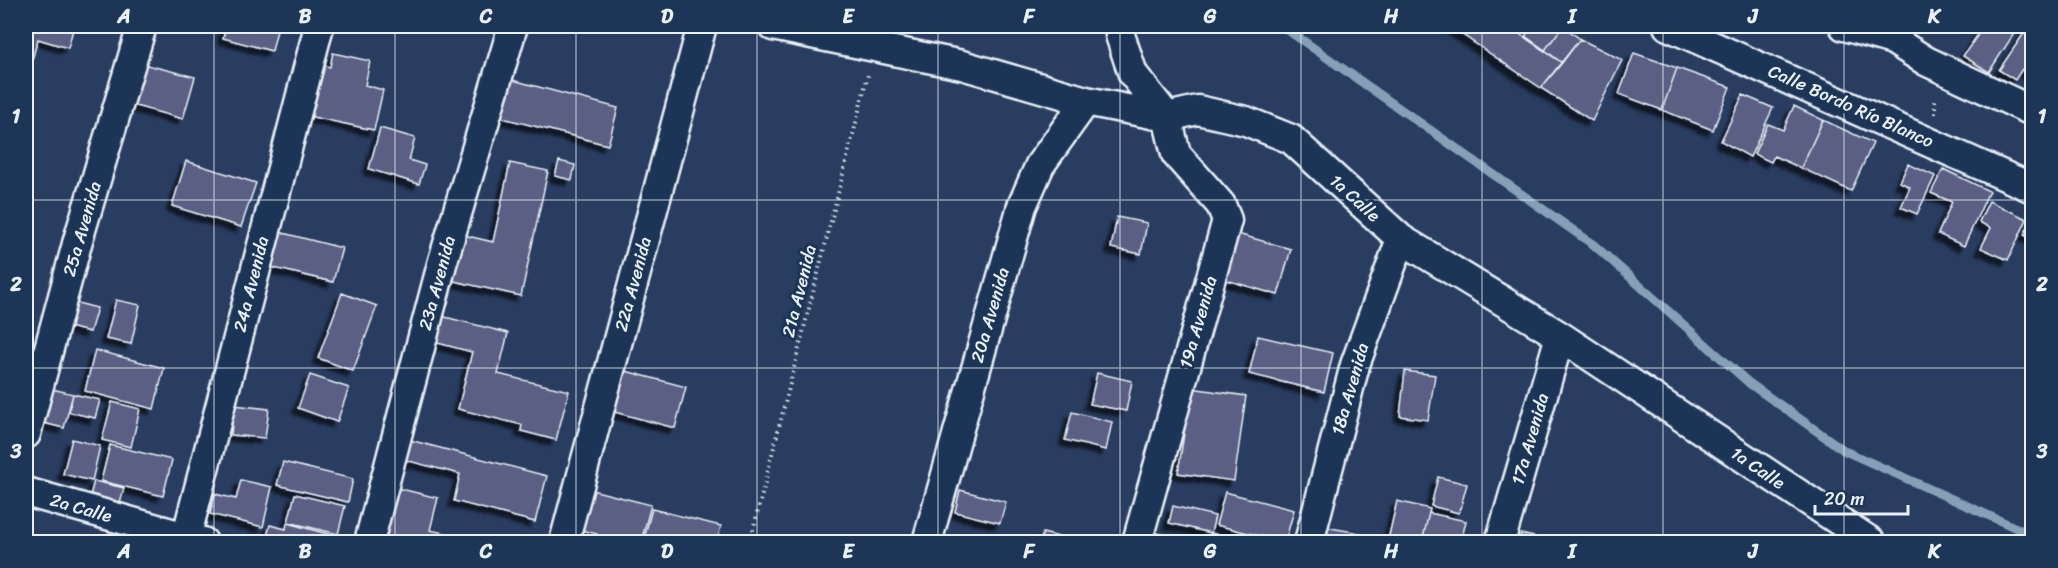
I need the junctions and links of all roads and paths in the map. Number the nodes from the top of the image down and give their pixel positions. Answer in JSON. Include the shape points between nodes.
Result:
{"nodes":[{"id":1,"x":142,"y":26,"type":"edge"},
{"id":2,"x":319,"y":26,"type":"edge"},
{"id":3,"x":513,"y":26,"type":"edge"},
{"id":4,"x":702,"y":26,"type":"edge"},
{"id":5,"x":773,"y":26,"type":"edge"},
{"id":6,"x":1120,"y":26,"type":"edge"},
{"id":7,"x":1668,"y":26,"type":"edge"},
{"id":8,"x":1844,"y":26,"type":"edge"},
{"id":9,"x":1897,"y":33,"type":"edge"},
{"id":10,"x":875,"y":46,"type":"junction"},
{"id":11,"x":1926,"y":61,"type":"junction"},
{"id":12,"x":1086,"y":101,"type":"junction"},
{"id":13,"x":2032,"y":111,"type":"edge"},
{"id":14,"x":1167,"y":117,"type":"junction"},
{"id":15,"x":1930,"y":141,"type":"junction"},
{"id":16,"x":2032,"y":188,"type":"edge"},
{"id":17,"x":1401,"y":239,"type":"junction"},
{"id":18,"x":1560,"y":336,"type":"junction"},
{"id":19,"x":26,"y":434,"type":"edge"},
{"id":20,"x":26,"y":492,"type":"edge"},
{"id":21,"x":192,"y":541,"type":"edge"},
{"id":22,"x":369,"y":543,"type":"edge"},
{"id":23,"x":564,"y":543,"type":"edge"},
{"id":24,"x":750,"y":543,"type":"edge"},
{"id":25,"x":927,"y":543,"type":"edge"},
{"id":26,"x":1137,"y":543,"type":"edge"},
{"id":27,"x":1309,"y":543,"type":"edge"},
{"id":28,"x":1500,"y":543,"type":"edge"},
{"id":29,"x":1870,"y":543,"type":"edge"}],
"edges":[{"from":1,"to":19,"type":"street","name":"25a Avenida","via":[[78,240]]},
{"from":2,"to":21,"type":"street","name":"24a Avenida"},
{"from":3,"to":22,"type":"street","name":"23a Avenida","via":[[441,264]]},
{"from":4,"to":23,"type":"street","name":"22a Avenida"},
{"from":5,"to":10,"type":"street","name":"1a Calle"},
{"from":6,"to":14,"type":"street","via":[[1133,74]]},
{"from":7,"to":15,"type":"street","name":"Calle Bordo Río Blanco"},
{"from":8,"to":9,"type":"street"},
{"from":9,"to":11,"type":"street"},
{"from":10,"to":12,"type":"street","name":"1a Calle","via":[[962,65]]},
{"from":10,"to":24,"type":"path","name":"21a Avenida"},
{"from":11,"to":13,"type":"street"},
{"from":11,"to":15,"type":"path","via":[[1935,96]]},
{"from":12,"to":14,"type":"street","name":"1a Calle"},
{"from":12,"to":25,"type":"street","name":"20a Avenida","via":[[1040,165],[1022,206]]},
{"from":14,"to":17,"type":"street","name":"1a Calle","via":[[1198,110],[1246,121],[1291,140]]},
{"from":14,"to":26,"type":"street","name":"19a Avenida","via":[[1176,154],[1221,205],[1227,220]]},
{"from":15,"to":16,"type":"street","name":"Calle Bordo Río Blanco"},
{"from":17,"to":18,"type":"street","name":"1a Calle"},
{"from":17,"to":27,"type":"street","name":"18a Avenida","via":[[1355,365]]},
{"from":18,"to":28,"type":"street","name":"17a Avenida"},
{"from":18,"to":29,"type":"street","name":"1a Calle"},
{"from":20,"to":21,"type":"street","name":"2a Calle"}]}
